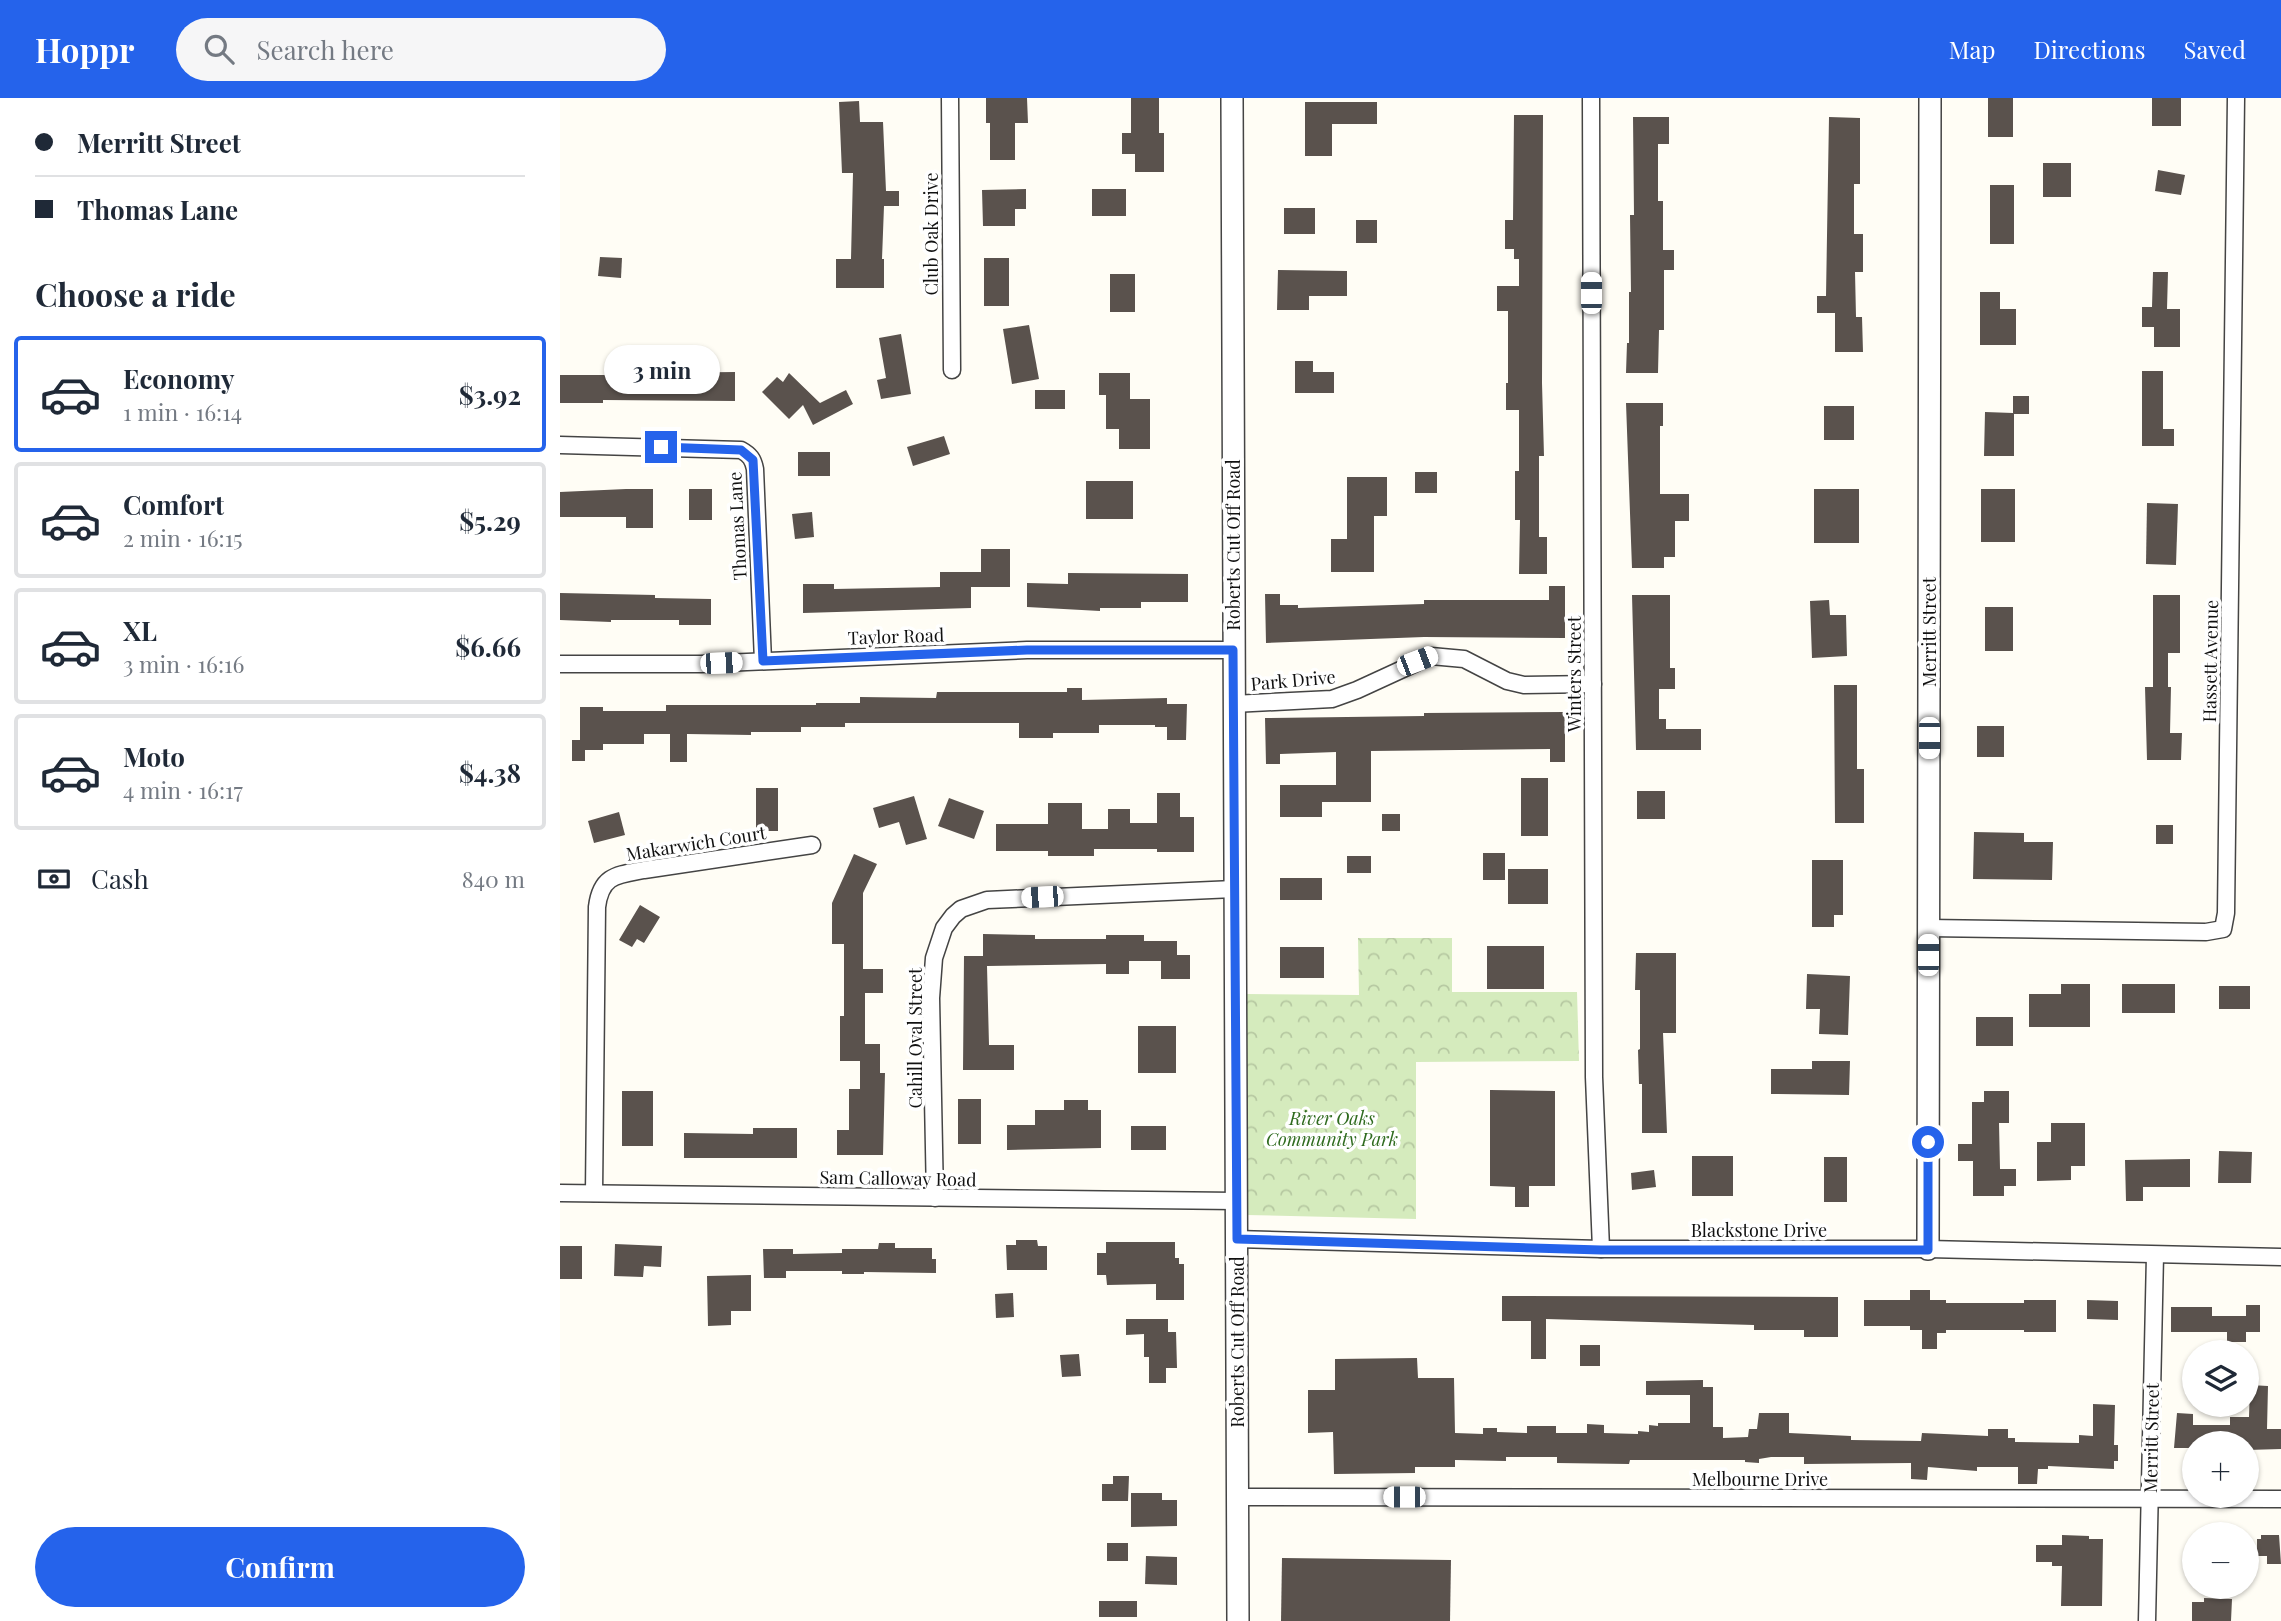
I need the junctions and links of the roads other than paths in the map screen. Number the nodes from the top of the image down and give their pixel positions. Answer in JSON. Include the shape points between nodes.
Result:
{"nodes":[{"id":1,"x":950,"y":98,"type":"edge"},
{"id":2,"x":1232,"y":98,"type":"edge"},
{"id":3,"x":1591,"y":98,"type":"edge"},
{"id":4,"x":1930,"y":98,"type":"edge"},
{"id":5,"x":2236,"y":98,"type":"edge"},
{"id":6,"x":952,"y":370,"type":"dead end"},
{"id":7,"x":560,"y":445,"type":"edge"},
{"id":8,"x":1233,"y":650,"type":"junction"},
{"id":9,"x":763,"y":661,"type":"junction"},
{"id":10,"x":560,"y":664,"type":"edge"},
{"id":11,"x":1593,"y":684,"type":"junction"},
{"id":12,"x":1233,"y":704,"type":"junction"},
{"id":13,"x":813,"y":845,"type":"dead end"},
{"id":14,"x":1234,"y":890,"type":"junction"},
{"id":15,"x":1928,"y":928,"type":"junction"},
{"id":16,"x":560,"y":1192,"type":"edge"},
{"id":17,"x":594,"y":1193,"type":"junction"},
{"id":18,"x":936,"y":1198,"type":"junction"},
{"id":19,"x":1236,"y":1201,"type":"junction"},
{"id":20,"x":1237,"y":1239,"type":"junction"},
{"id":21,"x":1601,"y":1250,"type":"junction"},
{"id":22,"x":1928,"y":1250,"type":"junction"},
{"id":23,"x":2155,"y":1255,"type":"junction"},
{"id":24,"x":2281,"y":1257,"type":"edge"},
{"id":25,"x":1238,"y":1497,"type":"junction"},
{"id":26,"x":2150,"y":1499,"type":"junction"},
{"id":27,"x":2281,"y":1499,"type":"edge"},
{"id":28,"x":1238,"y":1621,"type":"edge"},
{"id":29,"x":2147,"y":1621,"type":"edge"}],
"edges":[{"from":1,"to":6,"type":"street","name":"Club Oak Drive"},
{"from":2,"to":8,"type":"street","name":"Roberts Cut Off Road"},
{"from":3,"to":11,"type":"street","name":"Winters Street"},
{"from":4,"to":15,"type":"street","name":"Merritt Street"},
{"from":5,"to":15,"type":"street","name":"Hassett Avenue","via":[[2226,913],[2222,929]]},
{"from":7,"to":9,"type":"street","name":"Thomas Lane","via":[[748,453],[755,469]]},
{"from":8,"to":9,"type":"street","name":"Taylor Road","via":[[1027,650]]},
{"from":8,"to":12,"type":"street","name":"Roberts Cut Off Road"},
{"from":9,"to":10,"type":"street","name":"Taylor Road"},
{"from":11,"to":12,"type":"street","name":"Park Drive","via":[[1524,685],[1464,659],[1431,656],[1332,699]]},
{"from":11,"to":21,"type":"street","name":"Winters Street","via":[[1594,1077]]},
{"from":12,"to":14,"type":"street","name":"Roberts Cut Off Road"},
{"from":13,"to":17,"type":"street","name":"Makarwich Court","via":[[644,870],[607,880],[597,907]]},
{"from":14,"to":18,"type":"street","name":"Cahill Oval Street","via":[[987,900],[961,909],[944,928],[934,958]]},
{"from":14,"to":19,"type":"street","name":"Roberts Cut Off Road"},
{"from":15,"to":22,"type":"street","name":"Merritt Street"},
{"from":16,"to":17,"type":"street","name":"Sam Calloway Road"},
{"from":17,"to":18,"type":"street","name":"Sam Calloway Road"},
{"from":18,"to":19,"type":"street","name":"Sam Calloway Road"},
{"from":19,"to":20,"type":"street","name":"Roberts Cut Off Road"},
{"from":20,"to":21,"type":"street","name":"Blackstone Drive"},
{"from":20,"to":25,"type":"street","name":"Roberts Cut Off Road"},
{"from":21,"to":22,"type":"street","name":"Blackstone Drive"},
{"from":22,"to":23,"type":"street","name":"Blackstone Drive"},
{"from":23,"to":24,"type":"street","name":"Blackstone Drive"},
{"from":23,"to":26,"type":"street","name":"Merritt Street"},
{"from":25,"to":26,"type":"street","name":"Melbourne Drive"},
{"from":25,"to":28,"type":"street","name":"Roberts Cut Off Road"},
{"from":26,"to":27,"type":"street","name":"Melbourne Drive"},
{"from":26,"to":29,"type":"street","name":"Merritt Street"}]}
